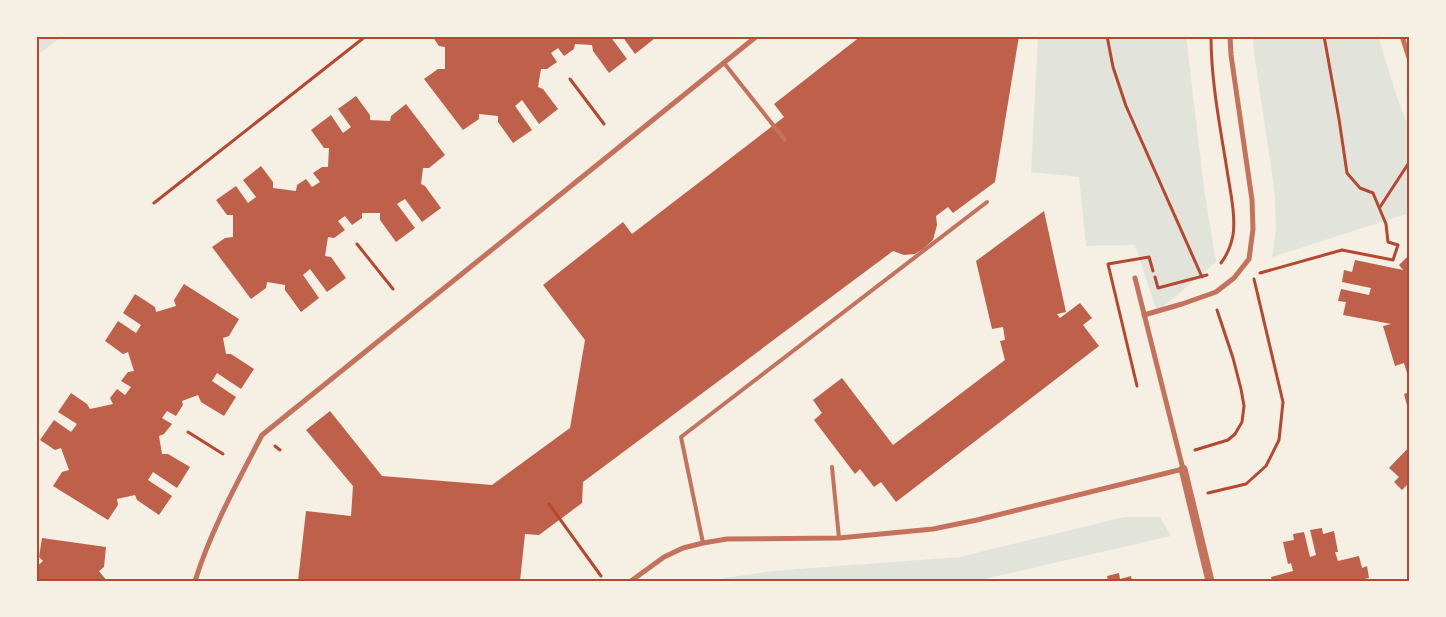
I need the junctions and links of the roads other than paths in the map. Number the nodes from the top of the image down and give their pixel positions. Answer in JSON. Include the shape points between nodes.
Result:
{"nodes":[{"id":1,"x":756,"y":36,"type":"edge"},
{"id":2,"x":1230,"y":36,"type":"edge"},
{"id":3,"x":1402,"y":36,"type":"edge"},
{"id":4,"x":1410,"y":61,"type":"edge"},
{"id":5,"x":724,"y":63,"type":"junction"},
{"id":6,"x":785,"y":140,"type":"dead end"},
{"id":7,"x":987,"y":202,"type":"dead end"},
{"id":8,"x":1134,"y":278,"type":"dead end"},
{"id":9,"x":1144,"y":315,"type":"junction"},
{"id":10,"x":832,"y":467,"type":"dead end"},
{"id":11,"x":1183,"y":469,"type":"junction"},
{"id":12,"x":839,"y":538,"type":"junction"},
{"id":13,"x":703,"y":543,"type":"junction"},
{"id":14,"x":195,"y":581,"type":"edge"},
{"id":15,"x":631,"y":581,"type":"edge"},
{"id":16,"x":1210,"y":581,"type":"edge"}],
"edges":[{"from":1,"to":5,"type":"street"},
{"from":2,"to":9,"type":"street","via":[[1252,200],[1253,229],[1248,259],[1234,278],[1216,292]]},
{"from":3,"to":4,"type":"street"},
{"from":5,"to":6,"type":"lane"},
{"from":5,"to":14,"type":"street","via":[[262,435],[226,505]]},
{"from":7,"to":13,"type":"lane","via":[[681,437]]},
{"from":8,"to":9,"type":"street"},
{"from":9,"to":11,"type":"street"},
{"from":10,"to":12,"type":"lane"},
{"from":11,"to":12,"type":"street","via":[[933,529]]},
{"from":11,"to":16,"type":"street"},
{"from":12,"to":13,"type":"street","via":[[727,539]]},
{"from":13,"to":15,"type":"street","via":[[664,557]]}]}
